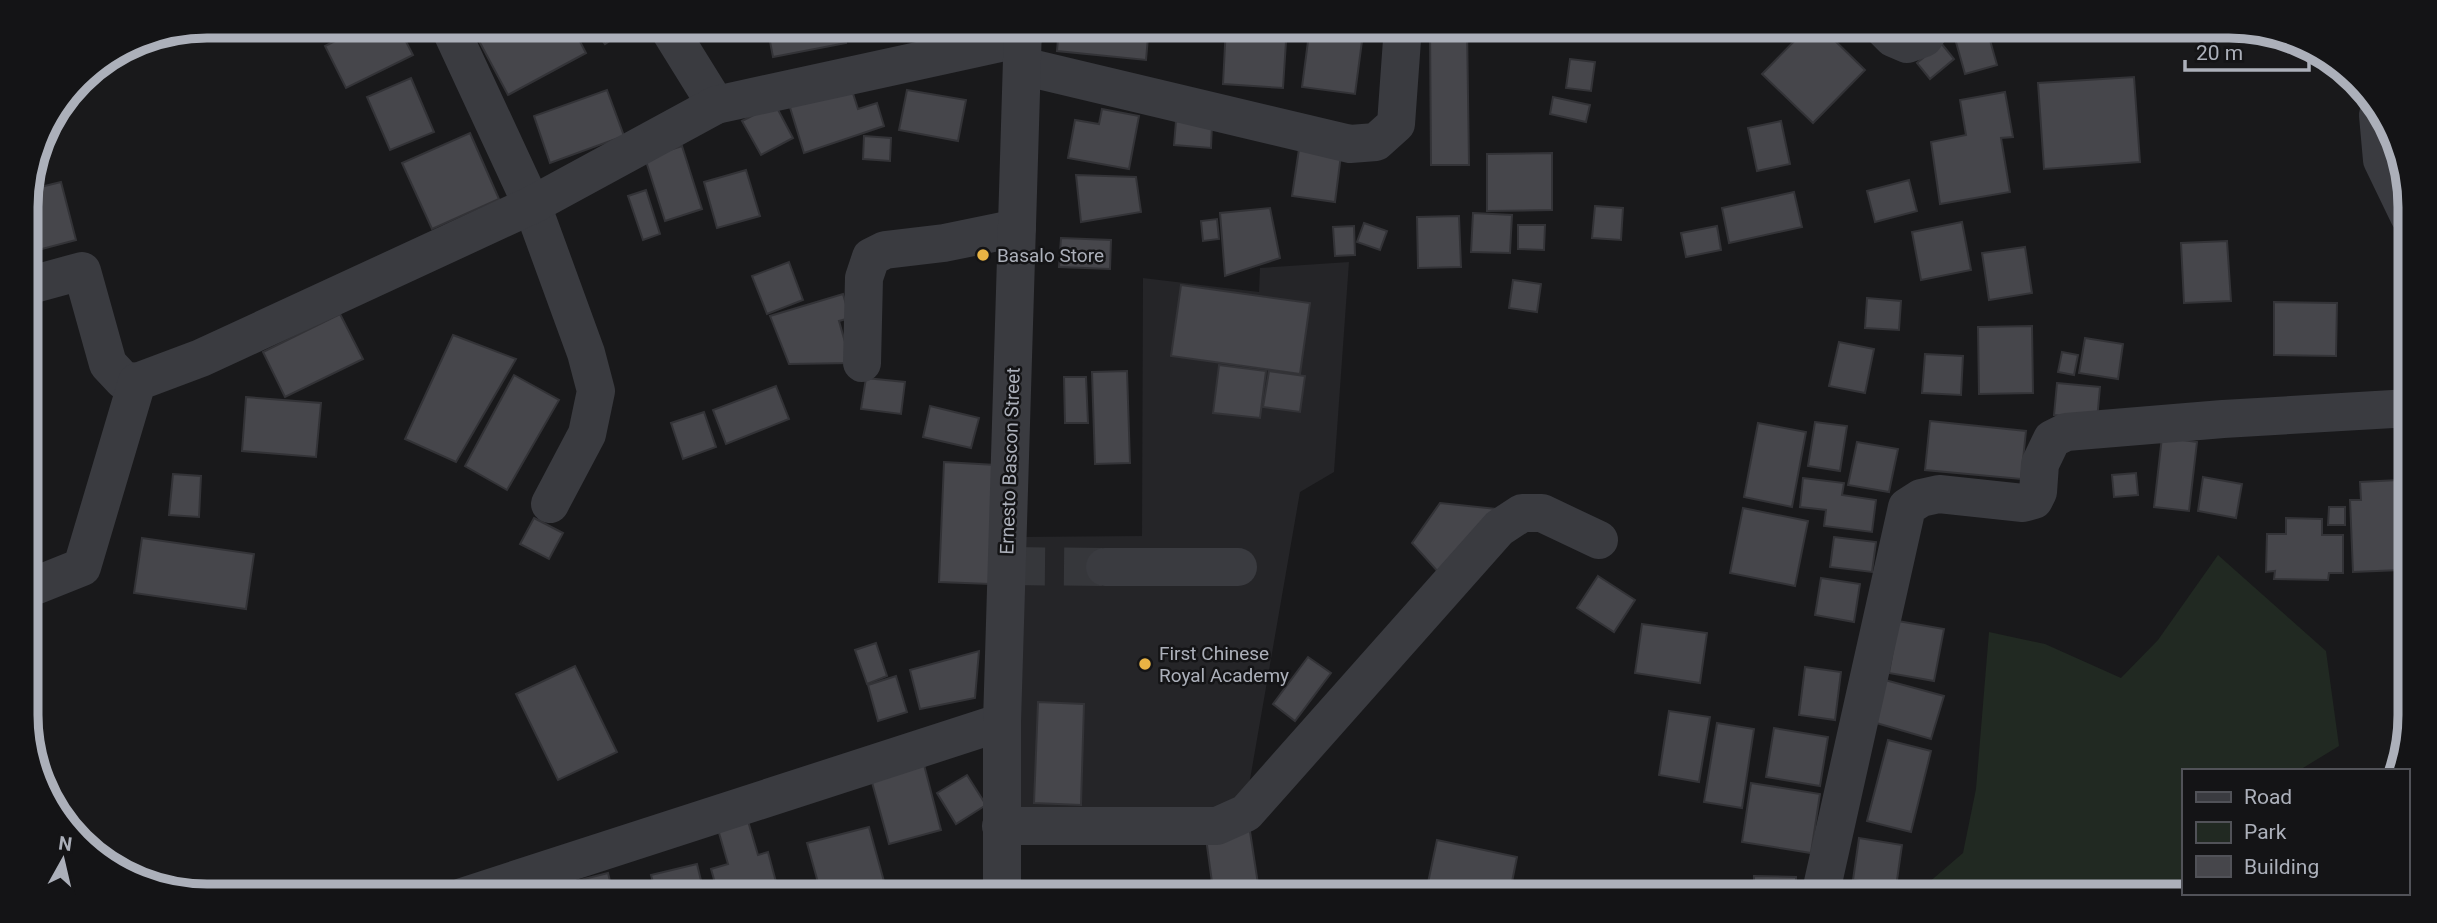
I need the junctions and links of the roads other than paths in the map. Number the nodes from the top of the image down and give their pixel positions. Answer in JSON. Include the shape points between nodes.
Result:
{"nodes":[{"id":1,"x":1402,"y":38,"type":"edge"},
{"id":2,"x":1895,"y":38,"type":"edge"},
{"id":3,"x":1924,"y":38,"type":"edge"},
{"id":4,"x":455,"y":39,"type":"edge"},
{"id":5,"x":675,"y":39,"type":"edge"},
{"id":6,"x":1023,"y":43,"type":"edge"},
{"id":7,"x":716,"y":105,"type":"junction"},
{"id":8,"x":2379,"y":130,"type":"edge"},
{"id":9,"x":2397,"y":192,"type":"edge"},
{"id":10,"x":532,"y":205,"type":"junction"},
{"id":11,"x":1017,"y":228,"type":"junction"},
{"id":12,"x":39,"y":283,"type":"edge"},
{"id":13,"x":862,"y":363,"type":"dead end"},
{"id":14,"x":137,"y":382,"type":"junction"},
{"id":15,"x":2398,"y":409,"type":"edge"},
{"id":16,"x":550,"y":504,"type":"dead end"},
{"id":17,"x":1599,"y":540,"type":"dead end"},
{"id":18,"x":1105,"y":567,"type":"tunnel mouth"},
{"id":19,"x":1238,"y":568,"type":"dead end"},
{"id":20,"x":38,"y":584,"type":"edge"},
{"id":21,"x":1002,"y":722,"type":"junction"},
{"id":22,"x":1001,"y":826,"type":"junction"},
{"id":23,"x":504,"y":884,"type":"edge"},
{"id":24,"x":1002,"y":884,"type":"edge"},
{"id":25,"x":1823,"y":884,"type":"edge"}],
"edges":[{"from":1,"to":6,"type":"street","via":[[1396,124],[1376,142],[1350,144]]},
{"from":2,"to":3,"type":"street","via":[[1906,44]]},
{"from":4,"to":10,"type":"street"},
{"from":5,"to":7,"type":"street"},
{"from":6,"to":7,"type":"street"},
{"from":6,"to":11,"type":"street","name":"Ernesto Bascon Street"},
{"from":7,"to":10,"type":"street"},
{"from":8,"to":9,"type":"street","via":[[2382,160]]},
{"from":10,"to":14,"type":"street","via":[[201,358]]},
{"from":10,"to":16,"type":"street","via":[[596,391],[587,434]]},
{"from":11,"to":13,"type":"street","via":[[885,250],[871,257],[864,278]]},
{"from":11,"to":21,"type":"street","name":"Ernesto Bascon Street"},
{"from":12,"to":14,"type":"street","via":[[82,271],[108,364],[123,380]]},
{"from":14,"to":20,"type":"street","via":[[82,567]]},
{"from":15,"to":25,"type":"street","via":[[2066,432],[2052,439],[2040,464],[2034,500],[2023,503],[1939,494],[1907,507]]},
{"from":17,"to":22,"type":"street","via":[[1542,513],[1522,513],[1499,528],[1246,813],[1217,826]]},
{"from":18,"to":19,"type":"street"},
{"from":21,"to":22,"type":"street","name":"Ernesto Bascon Street"},
{"from":21,"to":23,"type":"street"},
{"from":22,"to":24,"type":"street","name":"Ernesto Bascon Street"}]}
